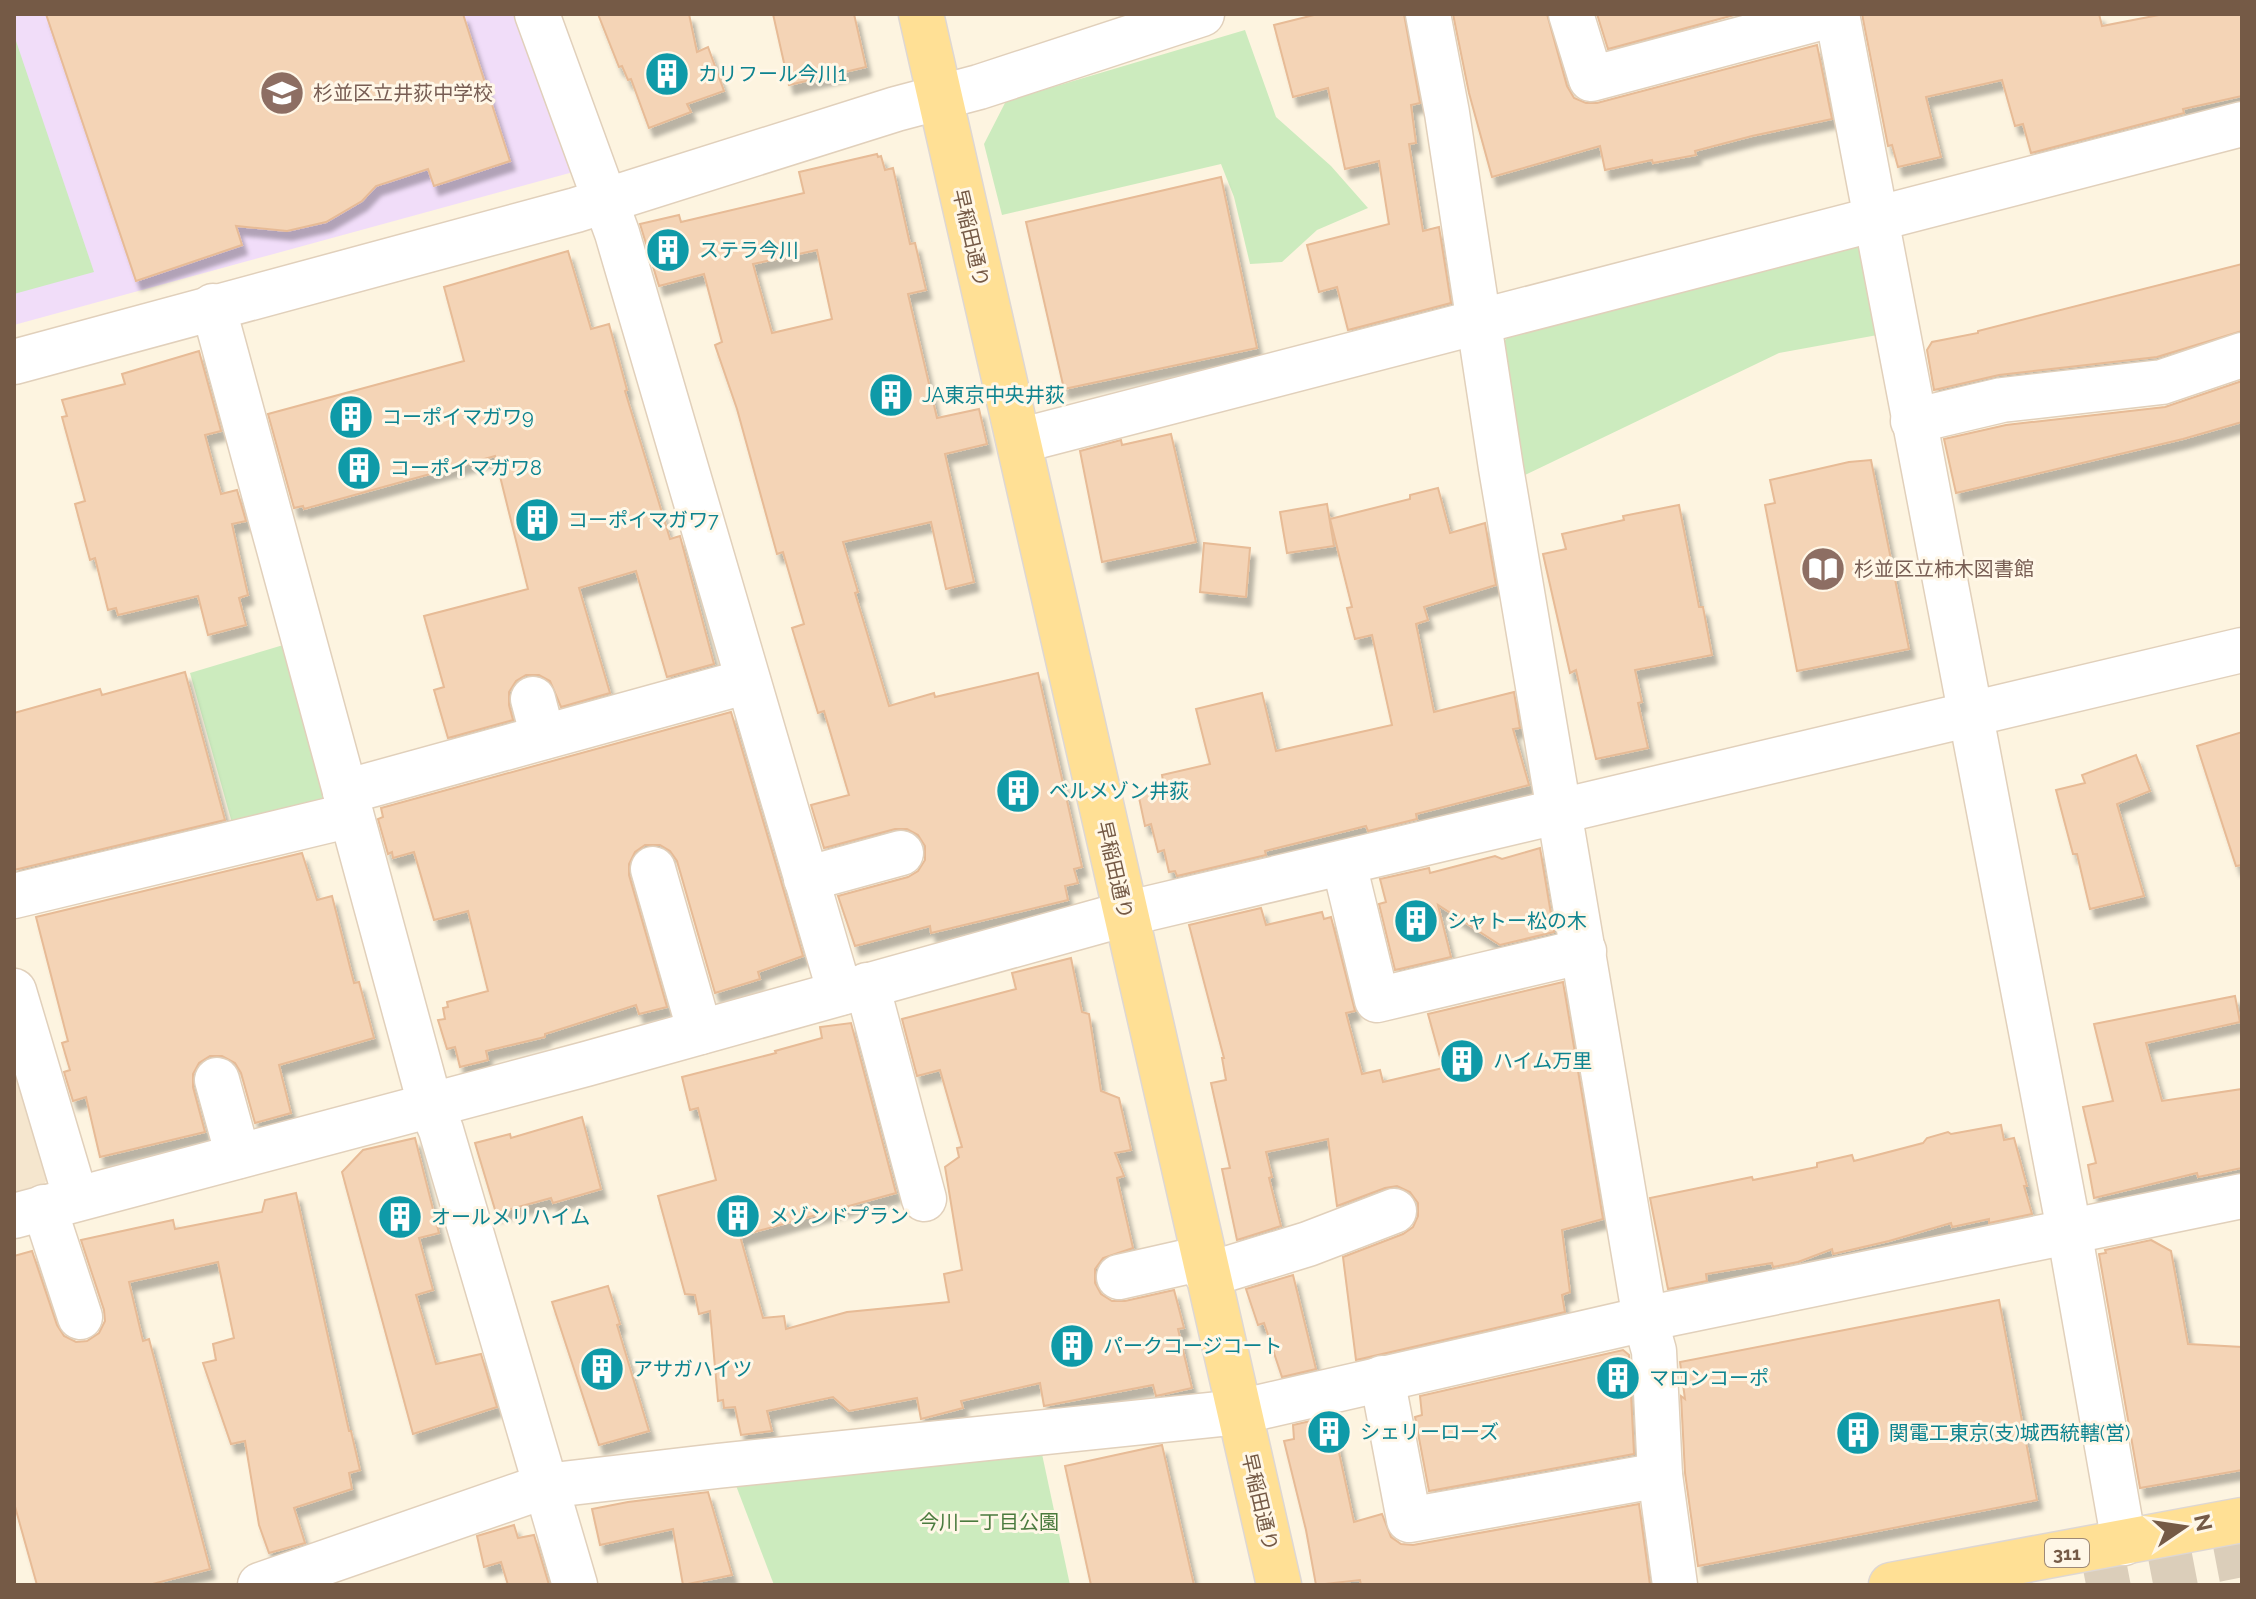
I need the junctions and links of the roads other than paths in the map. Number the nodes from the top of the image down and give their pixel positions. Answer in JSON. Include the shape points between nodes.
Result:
{"nodes":[{"id":1,"x":537,"y":14,"type":"edge"},
{"id":2,"x":921,"y":14,"type":"edge"},
{"id":3,"x":1202,"y":14,"type":"edge"},
{"id":4,"x":1428,"y":14,"type":"edge"},
{"id":5,"x":1571,"y":14,"type":"edge"},
{"id":6,"x":1836,"y":14,"type":"edge"},
{"id":7,"x":938,"y":97,"type":"junction"},
{"id":8,"x":2242,"y":124,"type":"edge"},
{"id":9,"x":606,"y":200,"type":"junction"},
{"id":10,"x":1878,"y":219,"type":"junction"},
{"id":11,"x":213,"y":306,"type":"junction"},
{"id":12,"x":1477,"y":322,"type":"junction"},
{"id":13,"x":2242,"y":355,"type":"edge"},
{"id":14,"x":14,"y":362,"type":"edge"},
{"id":15,"x":1913,"y":421,"type":"junction"},
{"id":16,"x":1019,"y":441,"type":"junction"},
{"id":17,"x":2242,"y":650,"type":"edge"},
{"id":18,"x":748,"y":681,"type":"junction"},
{"id":19,"x":1969,"y":715,"type":"junction"},
{"id":20,"x":348,"y":803,"type":"junction"},
{"id":21,"x":1560,"y":811,"type":"junction"},
{"id":22,"x":901,"y":853,"type":"dead end"},
{"id":23,"x":1344,"y":864,"type":"junction"},
{"id":24,"x":653,"y":869,"type":"dead end"},
{"id":25,"x":806,"y":879,"type":"junction"},
{"id":26,"x":14,"y":896,"type":"edge"},
{"id":27,"x":1125,"y":914,"type":"junction"},
{"id":28,"x":1584,"y":951,"type":"junction"},
{"id":29,"x":853,"y":989,"type":"junction"},
{"id":30,"x":14,"y":991,"type":"edge"},
{"id":31,"x":700,"y":1032,"type":"junction"},
{"id":32,"x":25,"y":1066,"type":"edge"},
{"id":33,"x":217,"y":1080,"type":"dead end"},
{"id":34,"x":430,"y":1104,"type":"junction"},
{"id":35,"x":238,"y":1156,"type":"junction"},
{"id":36,"x":2242,"y":1196,"type":"edge"},
{"id":37,"x":924,"y":1199,"type":"dead end"},
{"id":38,"x":45,"y":1207,"type":"edge"},
{"id":39,"x":1394,"y":1211,"type":"dead end"},
{"id":40,"x":2069,"y":1230,"type":"junction"},
{"id":41,"x":1205,"y":1267,"type":"junction"},
{"id":42,"x":1119,"y":1277,"type":"dead end"},
{"id":43,"x":80,"y":1317,"type":"dead end"},
{"id":44,"x":1645,"y":1319,"type":"junction"},
{"id":45,"x":1382,"y":1378,"type":"junction"},
{"id":46,"x":1239,"y":1412,"type":"junction"},
{"id":47,"x":1660,"y":1475,"type":"junction"},
{"id":48,"x":545,"y":1486,"type":"junction"},
{"id":49,"x":2242,"y":1520,"type":"edge"},
{"id":50,"x":2124,"y":1543,"type":"junction"},
{"id":51,"x":260,"y":1585,"type":"edge"},
{"id":52,"x":575,"y":1585,"type":"edge"},
{"id":53,"x":1279,"y":1585,"type":"edge"},
{"id":54,"x":1675,"y":1585,"type":"edge"},
{"id":55,"x":1891,"y":1585,"type":"edge"}],
"edges":[{"from":1,"to":9,"type":"street"},
{"from":2,"to":7,"type":"main road","name":"早稲田通り"},
{"from":3,"to":7,"type":"street"},
{"from":4,"to":12,"type":"street"},
{"from":5,"to":6,"type":"street","via":[[1591,79]]},
{"from":6,"to":10,"type":"street"},
{"from":7,"to":9,"type":"street"},
{"from":7,"to":16,"type":"main road","name":"早稲田通り"},
{"from":8,"to":10,"type":"street"},
{"from":9,"to":11,"type":"street"},
{"from":9,"to":18,"type":"street"},
{"from":10,"to":12,"type":"street"},
{"from":10,"to":15,"type":"street"},
{"from":11,"to":14,"type":"street"},
{"from":11,"to":20,"type":"street"},
{"from":12,"to":16,"type":"street"},
{"from":12,"to":21,"type":"street"},
{"from":13,"to":15,"type":"street","via":[[2162,382],[2002,400]]},
{"from":15,"to":19,"type":"street"},
{"from":16,"to":27,"type":"main road","name":"早稲田通り"},
{"from":17,"to":19,"type":"street"},
{"from":18,"to":20,"type":"street","via":[[538,718]]},
{"from":18,"to":25,"type":"street"},
{"from":19,"to":21,"type":"street"},
{"from":19,"to":40,"type":"street"},
{"from":20,"to":26,"type":"street"},
{"from":20,"to":34,"type":"street"},
{"from":21,"to":23,"type":"street"},
{"from":21,"to":28,"type":"street"},
{"from":22,"to":25,"type":"street"},
{"from":23,"to":27,"type":"street"},
{"from":23,"to":28,"type":"street","via":[[1377,1000]]},
{"from":24,"to":31,"type":"street"},
{"from":25,"to":29,"type":"street"},
{"from":27,"to":29,"type":"street"},
{"from":27,"to":41,"type":"main road","name":"早稲田通り"},
{"from":28,"to":44,"type":"street"},
{"from":29,"to":31,"type":"street"},
{"from":29,"to":37,"type":"street"},
{"from":30,"to":32,"type":"street"},
{"from":31,"to":34,"type":"street"},
{"from":32,"to":38,"type":"street"},
{"from":33,"to":35,"type":"street"},
{"from":34,"to":35,"type":"street"},
{"from":34,"to":48,"type":"street"},
{"from":35,"to":38,"type":"street"},
{"from":36,"to":40,"type":"street"},
{"from":38,"to":43,"type":"street"},
{"from":39,"to":41,"type":"street","via":[[1308,1244]]},
{"from":40,"to":44,"type":"street"},
{"from":40,"to":50,"type":"street"},
{"from":41,"to":42,"type":"street"},
{"from":41,"to":46,"type":"main road","name":"早稲田通り"},
{"from":44,"to":45,"type":"street"},
{"from":44,"to":47,"type":"street","via":[[1654,1351]]},
{"from":45,"to":46,"type":"street"},
{"from":45,"to":47,"type":"street","via":[[1409,1520]]},
{"from":46,"to":48,"type":"street"},
{"from":46,"to":53,"type":"main road","name":"早稲田通り"},
{"from":47,"to":54,"type":"street"},
{"from":48,"to":51,"type":"street"},
{"from":48,"to":52,"type":"street"},
{"from":49,"to":50,"type":"main road","number":"311"},
{"from":50,"to":55,"type":"main road","number":"311"}]}
